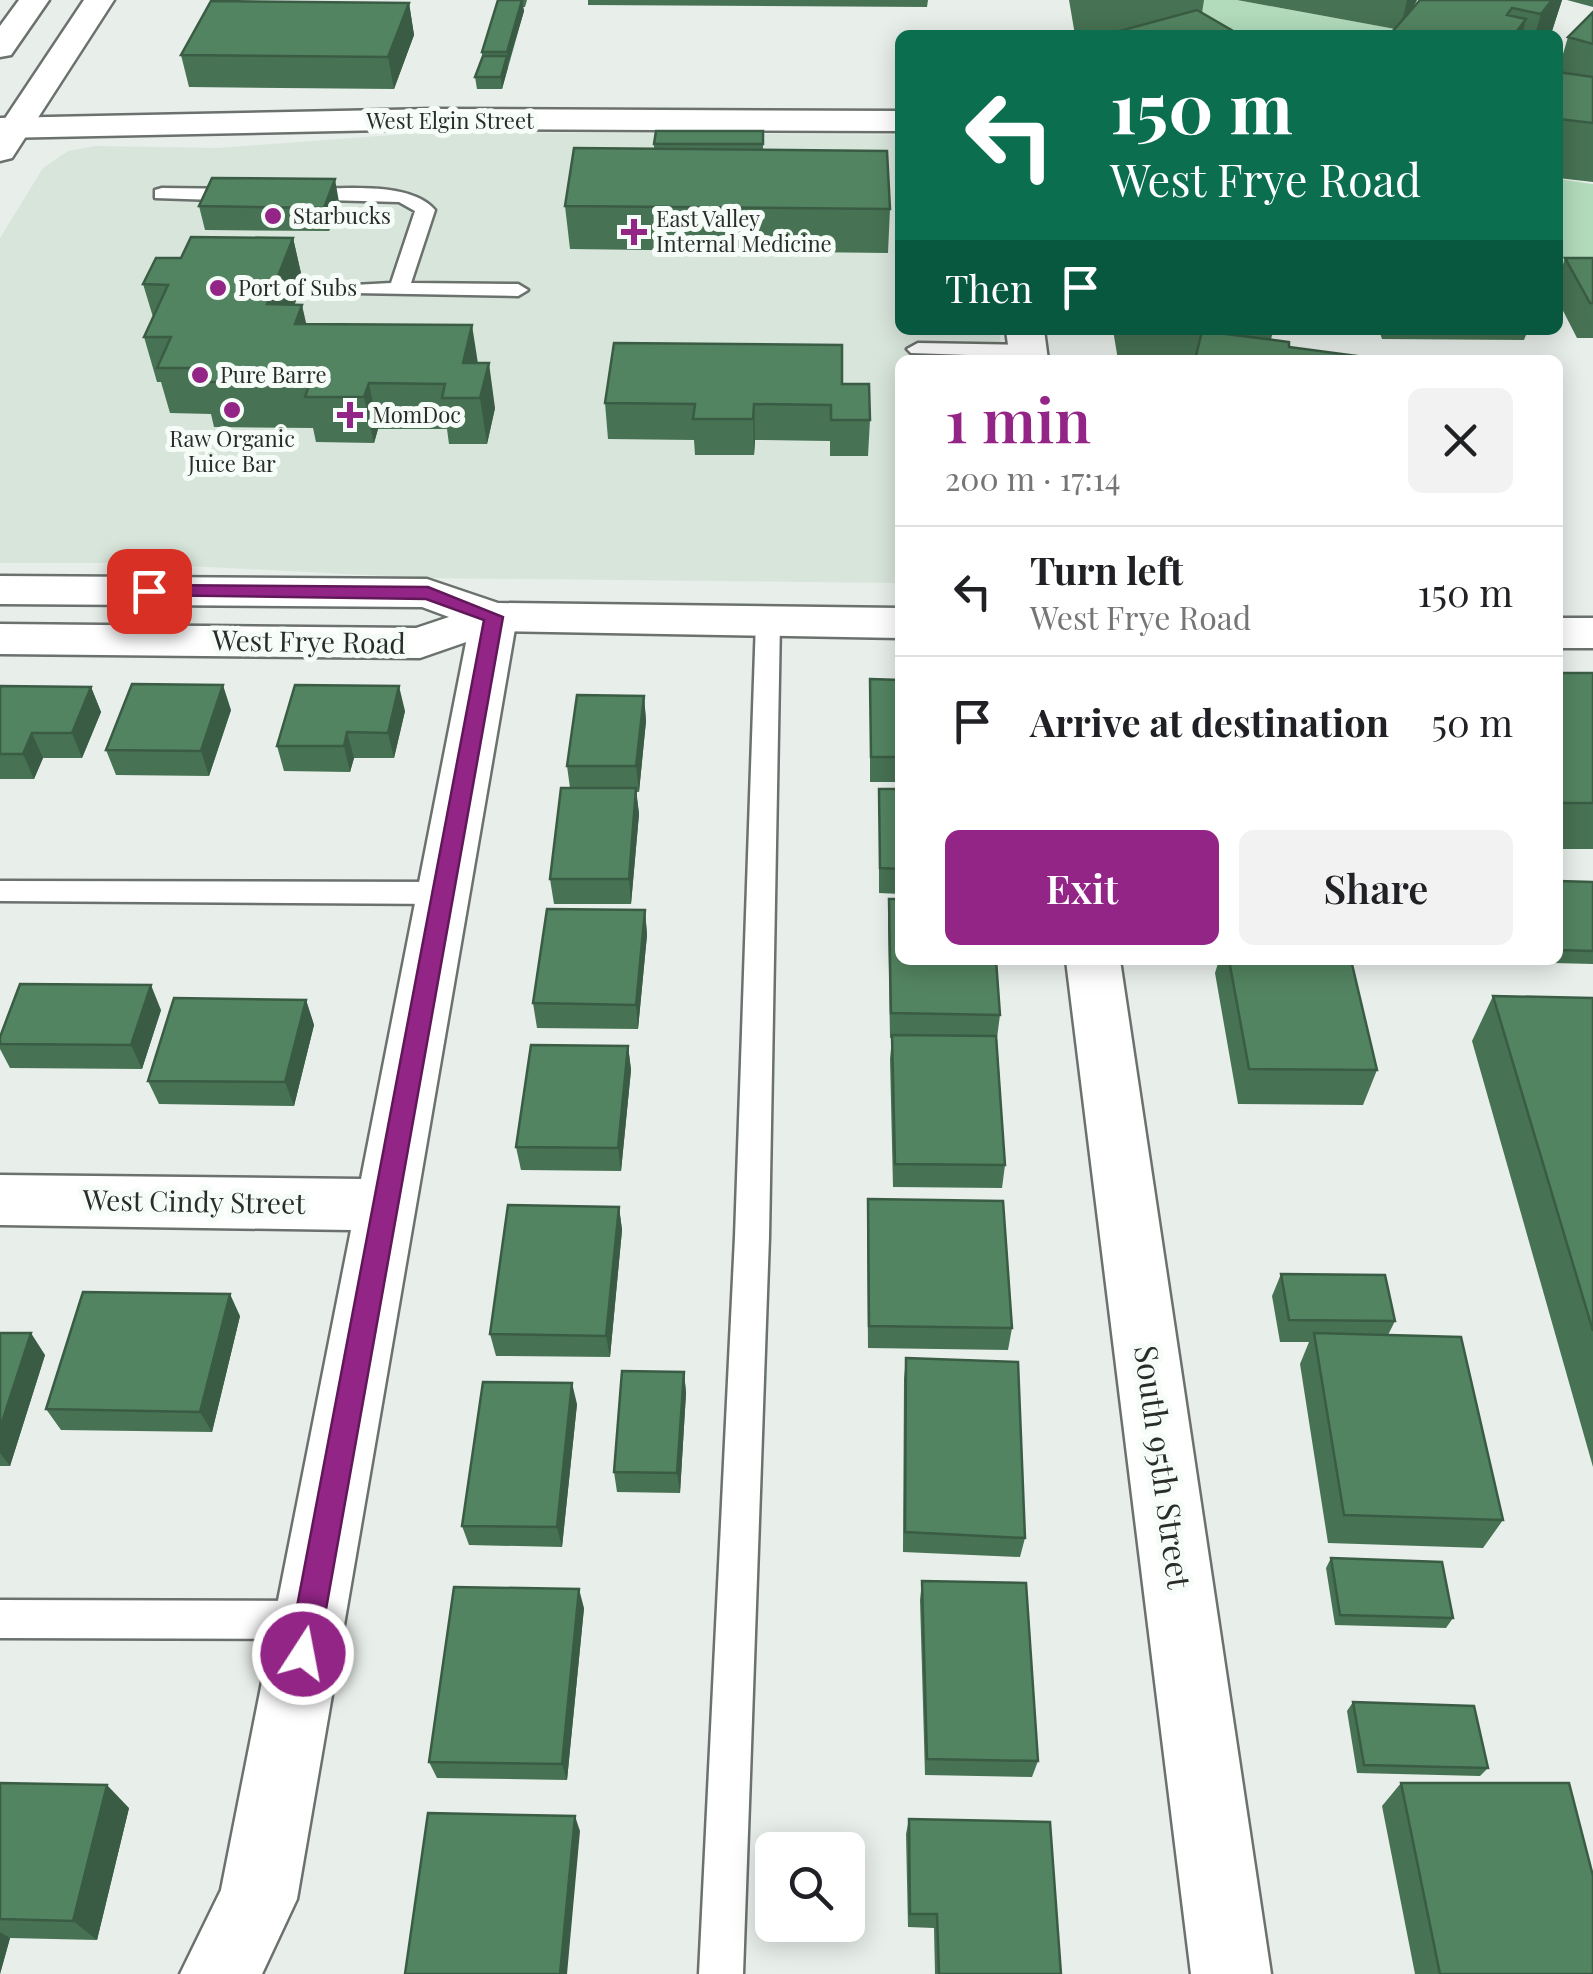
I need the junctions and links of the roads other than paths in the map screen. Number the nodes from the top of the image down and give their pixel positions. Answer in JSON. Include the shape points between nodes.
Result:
{"nodes":[{"id":1,"x":34,"y":0,"type":"edge"},
{"id":2,"x":99,"y":0,"type":"edge"},
{"id":3,"x":0,"y":48,"type":"edge"},
{"id":4,"x":895,"y":121,"type":"edge"},
{"id":5,"x":5,"y":136,"type":"edge"},
{"id":6,"x":162,"y":194,"type":"dead end"},
{"id":7,"x":360,"y":288,"type":"dead end"},
{"id":8,"x":399,"y":289,"type":"junction"},
{"id":9,"x":518,"y":290,"type":"dead end"},
{"id":10,"x":1027,"y":347,"type":"edge"},
{"id":11,"x":918,"y":349,"type":"dead end"},
{"id":12,"x":0,"y":590,"type":"edge"},
{"id":13,"x":494,"y":617,"type":"junction"},
{"id":14,"x":768,"y":621,"type":"junction"},
{"id":15,"x":895,"y":623,"type":"edge"},
{"id":16,"x":1563,"y":633,"type":"edge"},
{"id":17,"x":1593,"y":634,"type":"edge"},
{"id":18,"x":0,"y":639,"type":"edge"},
{"id":19,"x":0,"y":891,"type":"edge"},
{"id":20,"x":444,"y":893,"type":"junction"},
{"id":21,"x":1094,"y":965,"type":"edge"},
{"id":22,"x":0,"y":1200,"type":"edge"},
{"id":23,"x":387,"y":1204,"type":"junction"},
{"id":24,"x":0,"y":1618,"type":"edge"},
{"id":25,"x":310,"y":1620,"type":"junction"},
{"id":26,"x":220,"y":1974,"type":"edge"},
{"id":27,"x":721,"y":1974,"type":"edge"},
{"id":28,"x":1232,"y":1974,"type":"edge"}],
"edges":[{"from":1,"to":3,"type":"street"},
{"from":2,"to":5,"type":"street"},
{"from":4,"to":5,"type":"street","name":"West Elgin Street","via":[[452,119]]},
{"from":6,"to":8,"type":"lane","via":[[414,200],[425,210]]},
{"from":7,"to":8,"type":"lane"},
{"from":8,"to":9,"type":"lane"},
{"from":10,"to":11,"type":"lane"},
{"from":12,"to":13,"type":"street","name":"West Frye Road","via":[[428,593]]},
{"from":13,"to":14,"type":"street","name":"West Frye Road"},
{"from":13,"to":18,"type":"street","name":"West Frye Road","via":[[420,644]]},
{"from":13,"to":20,"type":"street"},
{"from":14,"to":15,"type":"street","name":"West Frye Road"},
{"from":14,"to":27,"type":"lane","via":[[752,1237]]},
{"from":16,"to":17,"type":"street"},
{"from":19,"to":20,"type":"lane"},
{"from":20,"to":23,"type":"street"},
{"from":21,"to":28,"type":"street","name":"South 95th Street"},
{"from":22,"to":23,"type":"street","name":"West Cindy Street"},
{"from":23,"to":25,"type":"street"},
{"from":24,"to":25,"type":"lane"},
{"from":25,"to":26,"type":"street","via":[[258,1899]]}]}
